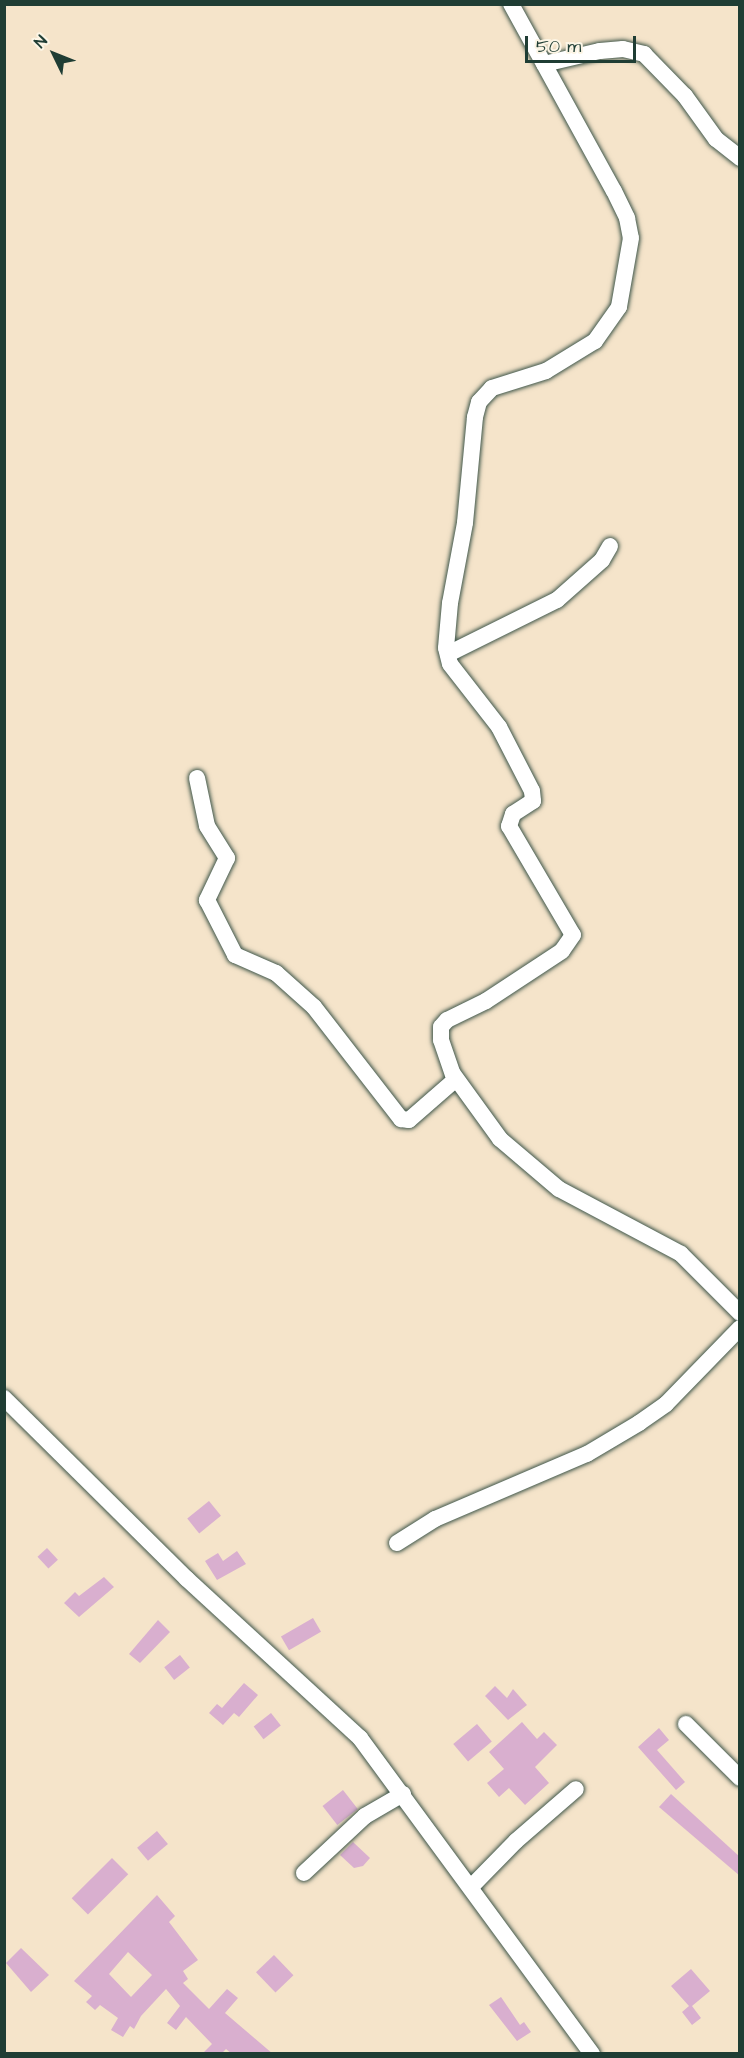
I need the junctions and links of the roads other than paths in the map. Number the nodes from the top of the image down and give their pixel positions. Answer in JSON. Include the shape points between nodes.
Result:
{"nodes":[{"id":1,"x":512,"y":4,"type":"edge"},
{"id":2,"x":544,"y":64,"type":"junction"},
{"id":3,"x":740,"y":158,"type":"edge"},
{"id":4,"x":610,"y":546,"type":"dead end"},
{"id":5,"x":448,"y":654,"type":"junction"},
{"id":6,"x":197,"y":778,"type":"dead end"},
{"id":7,"x":456,"y":1079,"type":"junction"},
{"id":8,"x":740,"y":1312,"type":"edge"},
{"id":9,"x":740,"y":1328,"type":"edge"},
{"id":10,"x":4,"y":1398,"type":"edge"},
{"id":11,"x":397,"y":1543,"type":"dead end"},
{"id":12,"x":686,"y":1724,"type":"dead end"},
{"id":13,"x":740,"y":1778,"type":"edge"},
{"id":14,"x":576,"y":1789,"type":"dead end"},
{"id":15,"x":404,"y":1794,"type":"junction"},
{"id":16,"x":304,"y":1873,"type":"dead end"},
{"id":17,"x":471,"y":1887,"type":"junction"},
{"id":18,"x":592,"y":2054,"type":"edge"}],
"edges":[{"from":1,"to":2,"type":"street"},
{"from":2,"to":3,"type":"street","via":[[600,51],[624,49],[644,54],[685,96],[716,139]]},
{"from":2,"to":5,"type":"street","via":[[627,218],[631,238],[627,273],[618,307],[595,341],[546,371],[492,388],[479,402],[465,523],[446,630]]},
{"from":4,"to":5,"type":"street","via":[[602,560],[557,600]]},
{"from":5,"to":7,"type":"street","via":[[464,686],[499,727],[532,790],[533,801],[513,814],[509,826],[573,935],[562,951],[486,1001],[443,1023],[440,1030],[444,1056]]},
{"from":6,"to":7,"type":"street","via":[[207,826],[227,858],[207,900],[235,955],[276,973],[308,1000],[401,1119],[409,1120]]},
{"from":7,"to":8,"type":"street","via":[[500,1139],[559,1189],[681,1254]]},
{"from":9,"to":11,"type":"street","via":[[673,1397],[639,1423],[587,1454],[435,1519]]},
{"from":10,"to":15,"type":"street","via":[[187,1579],[360,1738]]},
{"from":12,"to":13,"type":"street"},
{"from":14,"to":17,"type":"street"},
{"from":15,"to":16,"type":"street","via":[[365,1816]]},
{"from":15,"to":17,"type":"street"},
{"from":17,"to":18,"type":"street"}]}
